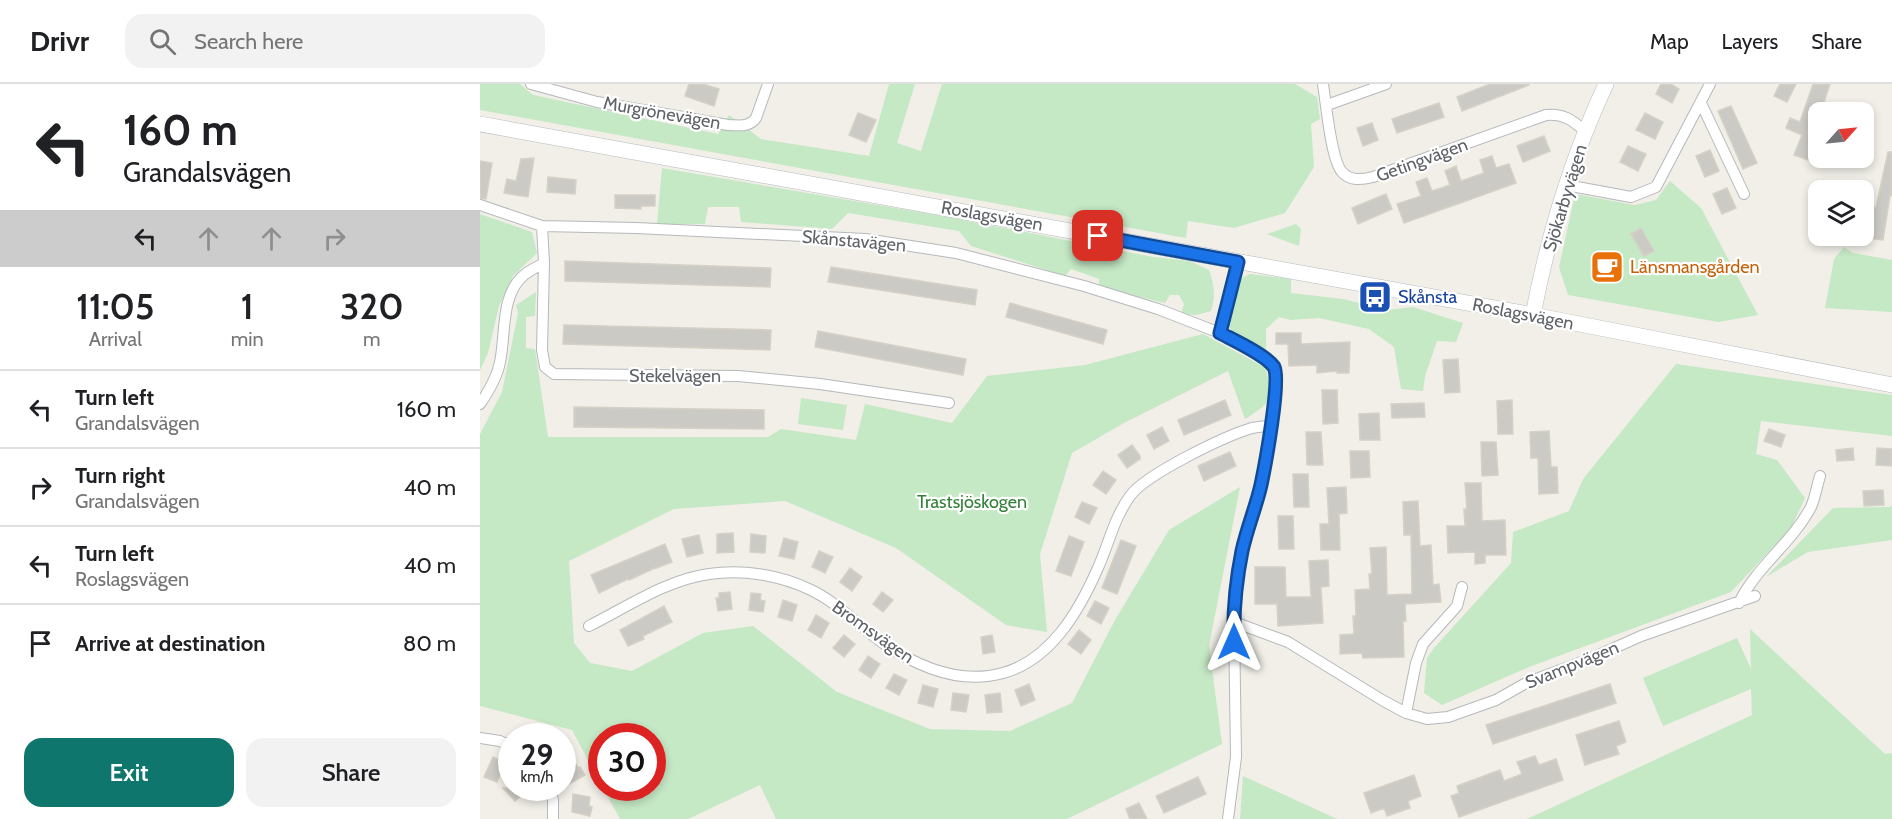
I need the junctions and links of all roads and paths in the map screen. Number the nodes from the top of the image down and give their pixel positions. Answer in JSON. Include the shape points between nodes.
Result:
{"nodes":[{"id":1,"x":531,"y":84,"type":"edge"},
{"id":2,"x":768,"y":84,"type":"edge"},
{"id":3,"x":1323,"y":84,"type":"edge"},
{"id":4,"x":1386,"y":84,"type":"edge"},
{"id":5,"x":1606,"y":84,"type":"edge"},
{"id":6,"x":1710,"y":84,"type":"edge"},
{"id":7,"x":1701,"y":103,"type":"junction"},
{"id":8,"x":1327,"y":105,"type":"junction"},
{"id":9,"x":480,"y":124,"type":"edge"},
{"id":10,"x":1585,"y":131,"type":"junction"},
{"id":11,"x":1566,"y":185,"type":"junction"},
{"id":12,"x":1744,"y":194,"type":"dead end"},
{"id":13,"x":480,"y":205,"type":"edge"},
{"id":14,"x":542,"y":226,"type":"junction"},
{"id":15,"x":1238,"y":262,"type":"junction"},
{"id":16,"x":544,"y":263,"type":"junction"},
{"id":17,"x":1533,"y":315,"type":"junction"},
{"id":18,"x":1220,"y":333,"type":"junction"},
{"id":19,"x":1892,"y":385,"type":"edge"},
{"id":20,"x":949,"y":403,"type":"dead end"},
{"id":21,"x":480,"y":404,"type":"edge"},
{"id":22,"x":1270,"y":426,"type":"junction"},
{"id":23,"x":1820,"y":476,"type":"dead end"},
{"id":24,"x":1462,"y":587,"type":"dead end"},
{"id":25,"x":1755,"y":596,"type":"dead end"},
{"id":26,"x":1738,"y":603,"type":"junction"},
{"id":27,"x":1234,"y":622,"type":"junction"},
{"id":28,"x":589,"y":626,"type":"dead end"},
{"id":29,"x":1406,"y":713,"type":"junction"},
{"id":30,"x":480,"y":738,"type":"edge"},
{"id":31,"x":498,"y":741,"type":"edge"},
{"id":32,"x":553,"y":801,"type":"edge"},
{"id":33,"x":553,"y":819,"type":"edge"},
{"id":34,"x":1228,"y":819,"type":"edge"}],
"edges":[{"from":1,"to":2,"type":"street","name":"Murgrönevägen","via":[[597,102],[745,126],[756,118]]},
{"from":3,"to":8,"type":"street","name":"Getingvägen"},
{"from":4,"to":8,"type":"street"},
{"from":5,"to":10,"type":"main road","name":"Sjökarbyvägen"},
{"from":6,"to":7,"type":"street"},
{"from":7,"to":11,"type":"street","via":[[1656,186],[1631,197]]},
{"from":7,"to":12,"type":"street"},
{"from":8,"to":10,"type":"street","name":"Getingvägen","via":[[1338,166],[1348,177],[1359,180],[1546,115],[1567,117]]},
{"from":9,"to":15,"type":"main road","name":"Roslagsvägen"},
{"from":10,"to":11,"type":"main road","name":"Sjökarbyvägen"},
{"from":11,"to":17,"type":"main road","name":"Sjökarbyvägen"},
{"from":13,"to":14,"type":"street","name":"Skånstavägen"},
{"from":14,"to":16,"type":"street","name":"Stekelvägen"},
{"from":14,"to":18,"type":"street","name":"Skånstavägen","via":[[865,239],[956,253],[1084,286]]},
{"from":15,"to":17,"type":"main road","name":"Roslagsvägen"},
{"from":15,"to":18,"type":"street"},
{"from":16,"to":20,"type":"street","name":"Stekelvägen","via":[[542,350],[545,367],[554,375],[738,376]]},
{"from":16,"to":21,"type":"street","via":[[524,275],[513,291],[500,363]]},
{"from":17,"to":19,"type":"main road","name":"Roslagsvägen"},
{"from":18,"to":22,"type":"street","name":"Skånstavägen","via":[[1274,367],[1276,398]]},
{"from":22,"to":27,"type":"street","via":[[1261,486],[1242,549]]},
{"from":22,"to":28,"type":"street","name":"Bromsvägen","via":[[1252,428],[1197,452],[1131,494],[1113,526],[1098,569],[1058,636],[1037,657],[1001,674],[965,676],[927,668],[883,643],[812,590],[762,574],[711,573],[681,580]]},
{"from":23,"to":26,"type":"street","via":[[1811,506]]},
{"from":24,"to":29,"type":"street","via":[[1458,606],[1424,644]]},
{"from":25,"to":26,"type":"street","name":"Svampvägen"},
{"from":26,"to":29,"type":"street","name":"Svampvägen","via":[[1641,636],[1448,717],[1427,719]]},
{"from":27,"to":29,"type":"street","name":"Svampvägen","via":[[1287,642]]},
{"from":27,"to":34,"type":"street","via":[[1236,758]]},
{"from":30,"to":31,"type":"street"},
{"from":32,"to":33,"type":"street"}]}
